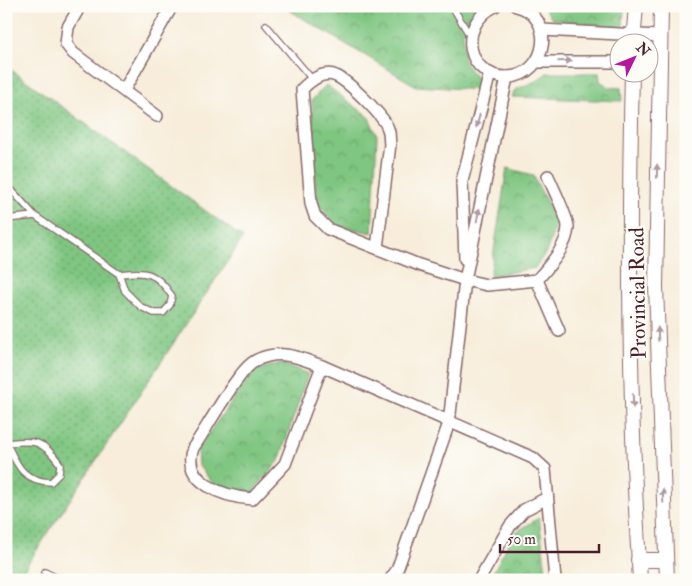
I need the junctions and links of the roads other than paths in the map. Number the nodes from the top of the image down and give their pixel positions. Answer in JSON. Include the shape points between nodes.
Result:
{"nodes":[{"id":1,"x":80,"y":6,"type":"edge"},
{"id":2,"x":172,"y":6,"type":"edge"},
{"id":3,"x":452,"y":6,"type":"edge"},
{"id":4,"x":636,"y":6,"type":"edge"},
{"id":5,"x":661,"y":6,"type":"edge"},
{"id":6,"x":519,"y":7,"type":"edge"},
{"id":7,"x":487,"y":8,"type":"edge"},
{"id":8,"x":266,"y":25,"type":"dead end"},
{"id":9,"x":541,"y":30,"type":"junction"},
{"id":10,"x":634,"y":32,"type":"edge"},
{"id":11,"x":659,"y":32,"type":"edge"},
{"id":12,"x":470,"y":36,"type":"junction"},
{"id":13,"x":610,"y":36,"type":"edge"},
{"id":14,"x":537,"y":62,"type":"junction"},
{"id":15,"x":610,"y":62,"type":"edge"},
{"id":16,"x":490,"y":74,"type":"junction"},
{"id":17,"x":507,"y":77,"type":"junction"},
{"id":18,"x":312,"y":79,"type":"junction"},
{"id":19,"x":632,"y":82,"type":"edge"},
{"id":20,"x":654,"y":82,"type":"edge"},
{"id":21,"x":124,"y":90,"type":"junction"},
{"id":22,"x":158,"y":116,"type":"dead end"},
{"id":23,"x":548,"y":176,"type":"dead end"},
{"id":24,"x":6,"y":184,"type":"edge"},
{"id":25,"x":35,"y":216,"type":"junction"},
{"id":26,"x":6,"y":219,"type":"edge"},
{"id":27,"x":376,"y":248,"type":"junction"},
{"id":28,"x":119,"y":274,"type":"junction"},
{"id":29,"x":465,"y":280,"type":"junction"},
{"id":30,"x":537,"y":280,"type":"junction"},
{"id":31,"x":559,"y":331,"type":"dead end"},
{"id":32,"x":322,"y":366,"type":"junction"},
{"id":33,"x":449,"y":422,"type":"junction"},
{"id":34,"x":7,"y":442,"type":"edge"},
{"id":35,"x":547,"y":498,"type":"junction"},
{"id":36,"x":638,"y":560,"type":"junction"},
{"id":37,"x":666,"y":560,"type":"junction"},
{"id":38,"x":45,"y":572,"type":"dead end"},
{"id":39,"x":60,"y":580,"type":"edge"},
{"id":40,"x":390,"y":580,"type":"edge"},
{"id":41,"x":479,"y":580,"type":"edge"},
{"id":42,"x":555,"y":580,"type":"edge"},
{"id":43,"x":640,"y":580,"type":"edge"},
{"id":44,"x":667,"y":580,"type":"edge"}],
"edges":[{"from":1,"to":21,"type":"street","via":[[68,27],[66,44],[73,53]]},
{"from":2,"to":21,"type":"street"},
{"from":3,"to":12,"type":"lane"},
{"from":4,"to":10,"type":"street"},
{"from":5,"to":11,"type":"street","name":"Provincial Road"},
{"from":6,"to":9,"type":"street","via":[[530,12]]},
{"from":7,"to":12,"type":"street"},
{"from":8,"to":18,"type":"lane"},
{"from":9,"to":13,"type":"street"},
{"from":9,"to":14,"type":"street","via":[[542,52]]},
{"from":12,"to":16,"type":"street","via":[[474,58]]},
{"from":14,"to":15,"type":"street","one_way":true},
{"from":14,"to":17,"type":"street","via":[[518,76]]},
{"from":16,"to":17,"type":"street"},
{"from":16,"to":29,"type":"street","one_way":true,"via":[[462,181]]},
{"from":29,"to":17,"type":"street","one_way":true},
{"from":18,"to":27,"type":"street","via":[[302,90],[311,204],[315,216],[328,229]]},
{"from":18,"to":27,"type":"street","via":[[336,76],[377,111],[388,127],[390,144]]},
{"from":19,"to":36,"type":"street","name":"Provincial Road","one_way":true,"via":[[630,276]]},
{"from":37,"to":20,"type":"street","name":"Provincial Road","one_way":true,"via":[[656,287]]},
{"from":21,"to":22,"type":"street"},
{"from":23,"to":30,"type":"street","via":[[568,226],[563,244]]},
{"from":24,"to":25,"type":"lane"},
{"from":25,"to":26,"type":"lane"},
{"from":25,"to":28,"type":"lane"},
{"from":27,"to":29,"type":"street"},
{"from":28,"to":28,"type":"lane","via":[[153,274],[172,296],[170,305],[163,313],[141,307],[125,291]]},
{"from":29,"to":30,"type":"street","via":[[487,285]]},
{"from":29,"to":33,"type":"street"},
{"from":30,"to":31,"type":"street"},
{"from":32,"to":32,"type":"street","via":[[284,354],[253,362],[193,448],[189,459],[192,472],[233,498],[252,499],[285,464]]},
{"from":32,"to":33,"type":"street"},
{"from":33,"to":35,"type":"street","via":[[534,458],[545,469]]},
{"from":33,"to":40,"type":"street","via":[[397,570]]},
{"from":34,"to":34,"type":"lane","via":[[42,443],[60,464],[59,474],[51,482],[29,477],[13,460]]},
{"from":35,"to":41,"type":"street","via":[[524,510],[510,526]]},
{"from":35,"to":42,"type":"street"},
{"from":36,"to":37,"type":"street"},
{"from":36,"to":43,"type":"street","name":"Provincial Road"},
{"from":37,"to":44,"type":"street","name":"Provincial Road"},
{"from":38,"to":39,"type":"lane"}]}
